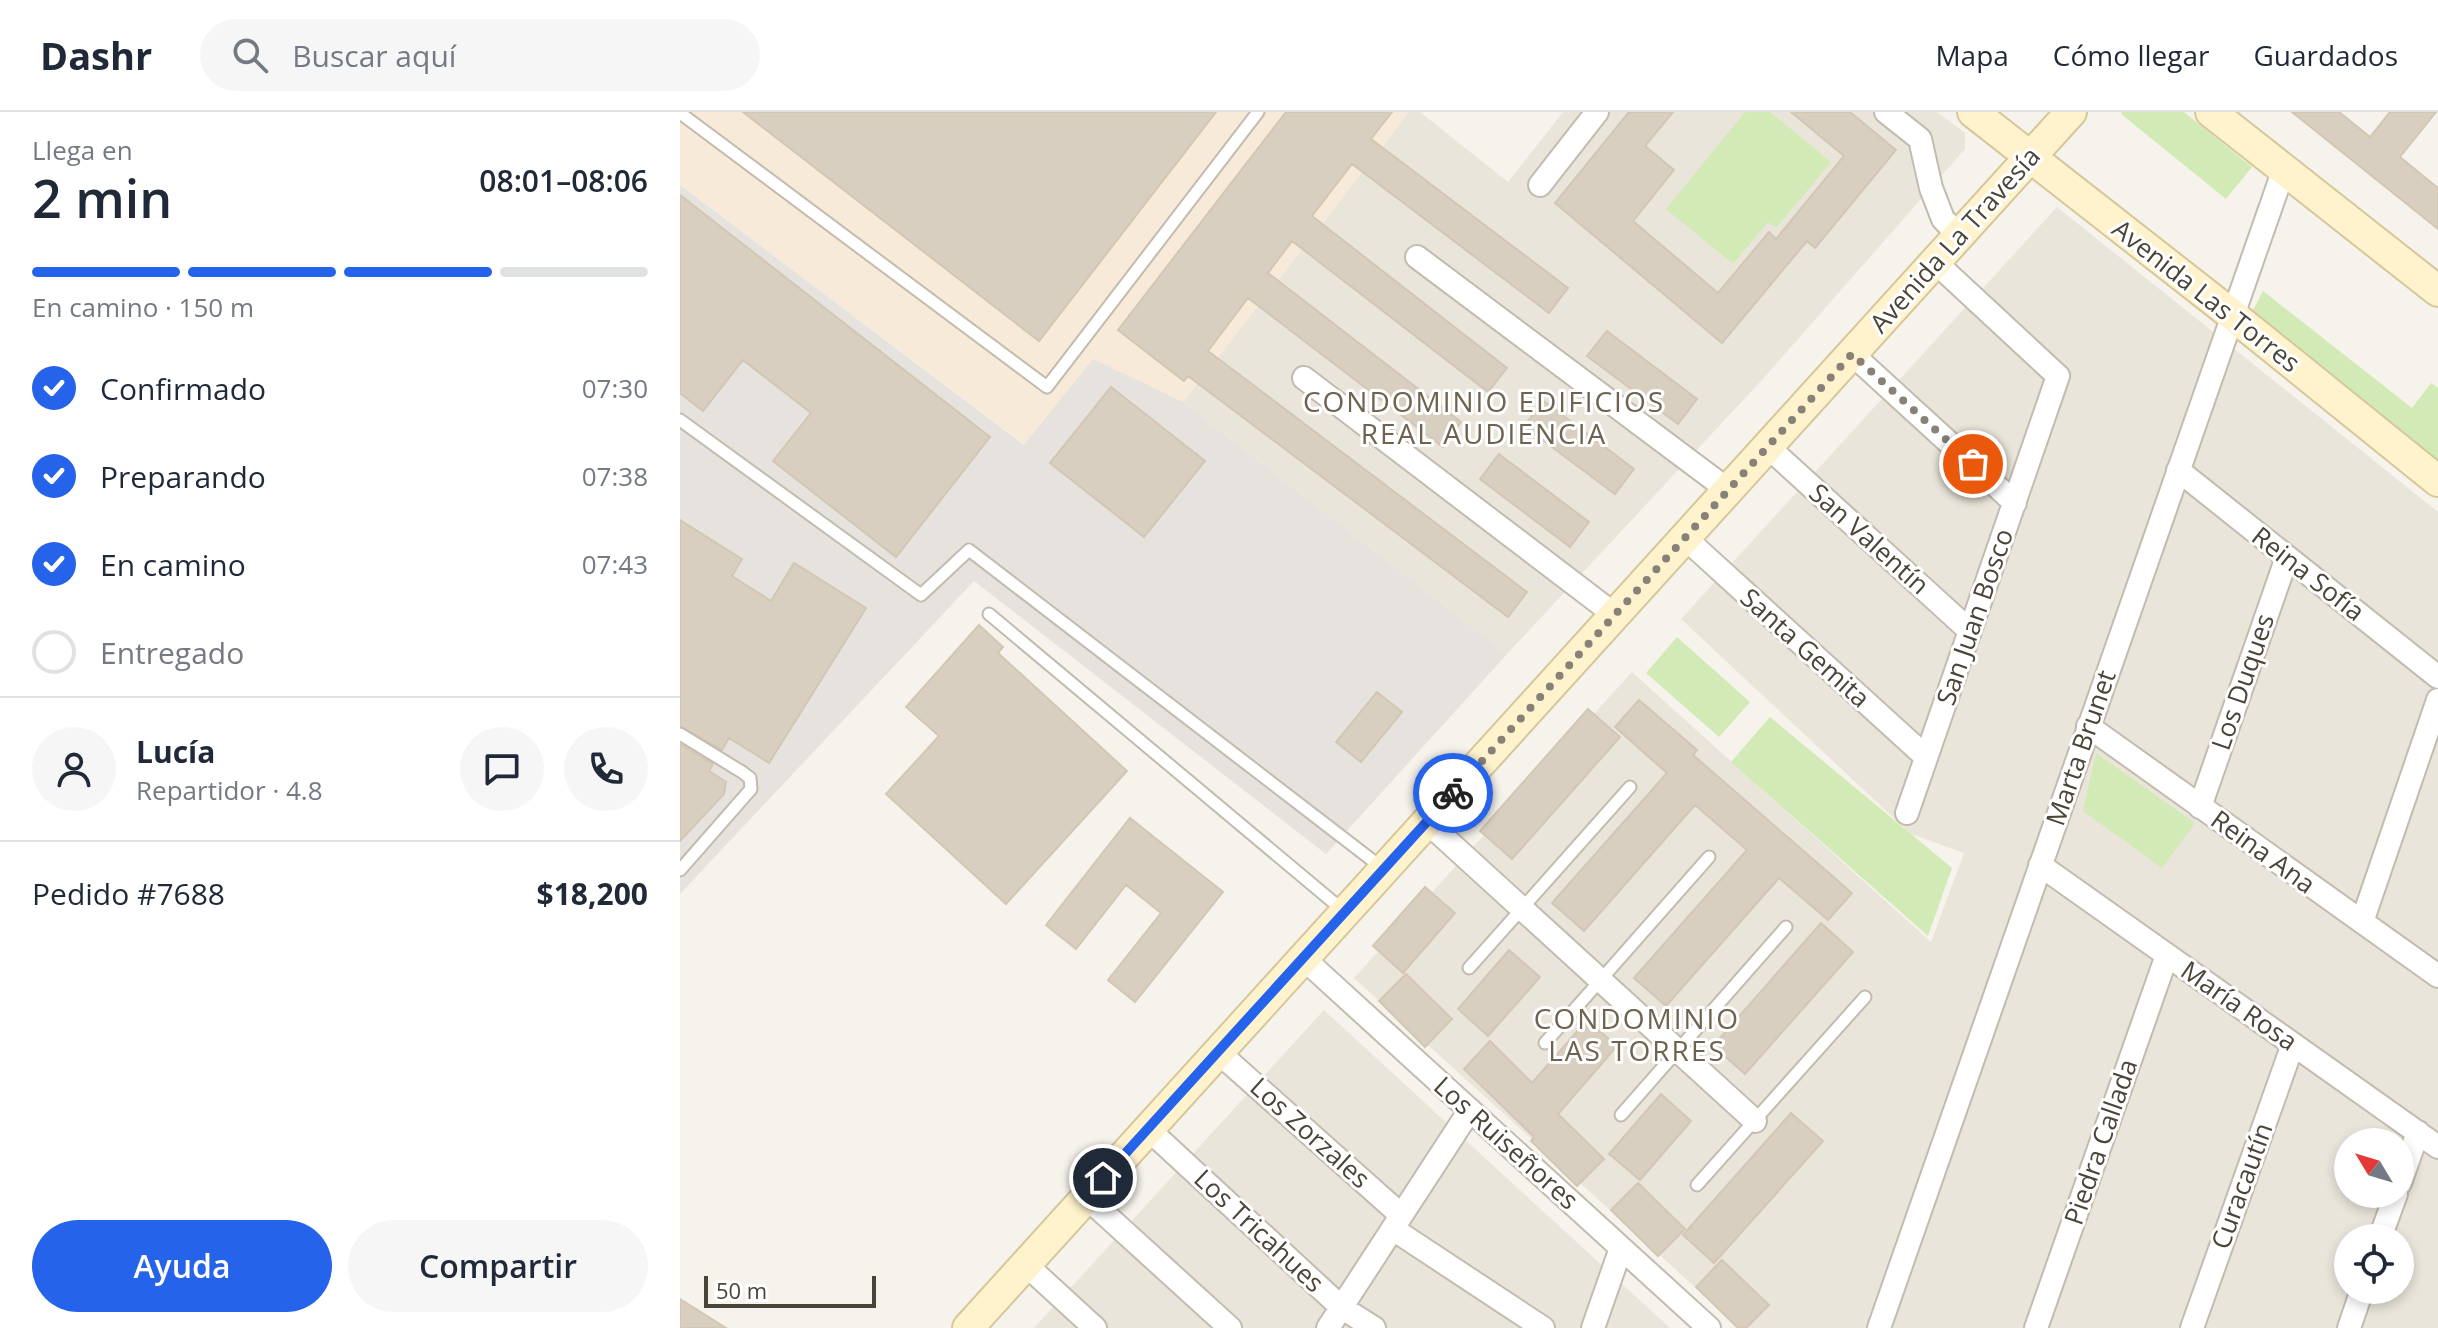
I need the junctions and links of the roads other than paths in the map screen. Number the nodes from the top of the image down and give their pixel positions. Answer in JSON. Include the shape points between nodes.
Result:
{"nodes":[{"id":1,"x":1258,"y":112,"type":"edge"},
{"id":2,"x":1597,"y":112,"type":"edge"},
{"id":3,"x":1886,"y":112,"type":"edge"},
{"id":4,"x":1973,"y":112,"type":"edge"},
{"id":5,"x":2071,"y":112,"type":"edge"},
{"id":6,"x":680,"y":113,"type":"edge"},
{"id":7,"x":2217,"y":114,"type":"edge"},
{"id":8,"x":2031,"y":157,"type":"junction"},
{"id":9,"x":2284,"y":169,"type":"junction"},
{"id":10,"x":1540,"y":185,"type":"dead end"},
{"id":11,"x":1959,"y":236,"type":"junction"},
{"id":12,"x":1417,"y":257,"type":"dead end"},
{"id":13,"x":1935,"y":262,"type":"junction"},
{"id":14,"x":2438,"y":291,"type":"edge"},
{"id":15,"x":2231,"y":314,"type":"junction"},
{"id":16,"x":1852,"y":354,"type":"junction"},
{"id":17,"x":1304,"y":378,"type":"dead end"},
{"id":18,"x":680,"y":420,"type":"edge"},
{"id":19,"x":1768,"y":447,"type":"junction"},
{"id":20,"x":2178,"y":470,"type":"junction"},
{"id":21,"x":2438,"y":481,"type":"edge"},
{"id":22,"x":1728,"y":490,"type":"junction"},
{"id":23,"x":2015,"y":503,"type":"junction"},
{"id":24,"x":1685,"y":538,"type":"junction"},
{"id":25,"x":2287,"y":557,"type":"junction"},
{"id":26,"x":989,"y":614,"type":"dead end"},
{"id":27,"x":1615,"y":615,"type":"junction"},
{"id":28,"x":1970,"y":631,"type":"junction"},
{"id":29,"x":2438,"y":677,"type":"edge"},
{"id":30,"x":2438,"y":700,"type":"edge"},
{"id":31,"x":2088,"y":726,"type":"junction"},
{"id":32,"x":680,"y":734,"type":"edge"},
{"id":33,"x":1926,"y":757,"type":"junction"},
{"id":34,"x":1630,"y":787,"type":"dead end"},
{"id":35,"x":2200,"y":807,"type":"junction"},
{"id":36,"x":1907,"y":813,"type":"dead end"},
{"id":37,"x":1427,"y":822,"type":"junction"},
{"id":38,"x":1709,"y":857,"type":"dead end"},
{"id":39,"x":2040,"y":865,"type":"junction"},
{"id":40,"x":1384,"y":869,"type":"junction"},
{"id":41,"x":680,"y":870,"type":"edge"},
{"id":42,"x":1522,"y":908,"type":"junction"},
{"id":43,"x":1345,"y":912,"type":"junction"},
{"id":44,"x":2362,"y":922,"type":"junction"},
{"id":45,"x":1786,"y":927,"type":"dead end"},
{"id":46,"x":2167,"y":955,"type":"junction"},
{"id":47,"x":1303,"y":958,"type":"junction"},
{"id":48,"x":1469,"y":968,"type":"dead end"},
{"id":49,"x":2438,"y":976,"type":"edge"},
{"id":50,"x":1600,"y":980,"type":"junction"},
{"id":51,"x":1865,"y":997,"type":"dead end"},
{"id":52,"x":1545,"y":1043,"type":"dead end"},
{"id":53,"x":2293,"y":1044,"type":"junction"},
{"id":54,"x":1678,"y":1050,"type":"junction"},
{"id":55,"x":1218,"y":1052,"type":"junction"},
{"id":56,"x":1470,"y":1110,"type":"junction"},
{"id":57,"x":1621,"y":1115,"type":"dead end"},
{"id":58,"x":1755,"y":1121,"type":"junction"},
{"id":59,"x":1148,"y":1129,"type":"junction"},
{"id":60,"x":2418,"y":1132,"type":"junction"},
{"id":61,"x":2414,"y":1143,"type":"edge"},
{"id":62,"x":2438,"y":1147,"type":"edge"},
{"id":63,"x":1697,"y":1185,"type":"dead end"},
{"id":64,"x":1086,"y":1197,"type":"junction"},
{"id":65,"x":1397,"y":1222,"type":"junction"},
{"id":66,"x":1621,"y":1248,"type":"junction"},
{"id":67,"x":1025,"y":1264,"type":"junction"},
{"id":68,"x":2357,"y":1304,"type":"edge"},
{"id":69,"x":1341,"y":1307,"type":"junction"},
{"id":70,"x":968,"y":1328,"type":"edge"},
{"id":71,"x":1095,"y":1328,"type":"edge"},
{"id":72,"x":1230,"y":1328,"type":"edge"},
{"id":73,"x":1328,"y":1328,"type":"edge"},
{"id":74,"x":1374,"y":1328,"type":"edge"},
{"id":75,"x":1543,"y":1328,"type":"edge"},
{"id":76,"x":1593,"y":1328,"type":"edge"},
{"id":77,"x":1709,"y":1328,"type":"edge"},
{"id":78,"x":1879,"y":1328,"type":"edge"},
{"id":79,"x":2036,"y":1328,"type":"edge"},
{"id":80,"x":2192,"y":1328,"type":"edge"},
{"id":81,"x":2349,"y":1328,"type":"edge"}],
"edges":[{"from":1,"to":6,"type":"lane","via":[[1047,387]]},
{"from":2,"to":10,"type":"street"},
{"from":3,"to":11,"type":"street","via":[[1920,139],[1943,219]]},
{"from":4,"to":8,"type":"street","name":"Avenida Las Torres"},
{"from":5,"to":8,"type":"street","name":"Avenida La Travesía"},
{"from":7,"to":9,"type":"street"},
{"from":8,"to":11,"type":"street","name":"Avenida La Travesía"},
{"from":8,"to":15,"type":"street","name":"Avenida Las Torres"},
{"from":9,"to":14,"type":"street"},
{"from":9,"to":15,"type":"street","name":"Marta Brunet"},
{"from":11,"to":13,"type":"street","name":"Avenida La Travesía"},
{"from":12,"to":22,"type":"street"},
{"from":13,"to":16,"type":"street","name":"Avenida La Travesía"},
{"from":13,"to":23,"type":"street","name":"San Juan Bosco","via":[[2058,376]]},
{"from":15,"to":20,"type":"street","name":"Marta Brunet"},
{"from":15,"to":21,"type":"street","name":"Avenida Las Torres"},
{"from":16,"to":19,"type":"street","name":"Avenida La Travesía"},
{"from":16,"to":23,"type":"street"},
{"from":17,"to":27,"type":"street"},
{"from":18,"to":40,"type":"lane","via":[[921,595],[969,550]]},
{"from":19,"to":22,"type":"street","name":"Avenida La Travesía"},
{"from":19,"to":28,"type":"street","name":"San Valentín"},
{"from":20,"to":25,"type":"street","name":"Reina Sofía"},
{"from":20,"to":31,"type":"street","name":"Marta Brunet"},
{"from":22,"to":24,"type":"street","name":"Avenida La Travesía"},
{"from":23,"to":28,"type":"street","name":"San Juan Bosco"},
{"from":24,"to":27,"type":"street","name":"Avenida La Travesía"},
{"from":24,"to":33,"type":"street","name":"Santa Gemita"},
{"from":25,"to":29,"type":"street","name":"Reina Sofía"},
{"from":25,"to":35,"type":"street","name":"Los Duques"},
{"from":26,"to":43,"type":"lane"},
{"from":27,"to":37,"type":"street","name":"Avenida La Travesía"},
{"from":28,"to":33,"type":"street","name":"San Juan Bosco"},
{"from":30,"to":44,"type":"street"},
{"from":31,"to":35,"type":"street","name":"Reina Ana"},
{"from":31,"to":39,"type":"street","name":"Marta Brunet"},
{"from":32,"to":41,"type":"lane","via":[[750,778],[751,789]]},
{"from":33,"to":36,"type":"street","name":"San Juan Bosco"},
{"from":34,"to":42,"type":"lane"},
{"from":35,"to":44,"type":"street","name":"Reina Ana"},
{"from":37,"to":40,"type":"street","name":"Avenida La Travesía"},
{"from":37,"to":42,"type":"street"},
{"from":38,"to":50,"type":"lane"},
{"from":39,"to":46,"type":"street","name":"María Rosa"},
{"from":39,"to":78,"type":"street","name":"Marta Brunet"},
{"from":40,"to":43,"type":"street","name":"Avenida La Travesía"},
{"from":42,"to":48,"type":"lane"},
{"from":42,"to":50,"type":"street"},
{"from":43,"to":47,"type":"street","name":"Avenida La Travesía"},
{"from":44,"to":49,"type":"street","name":"Reina Ana"},
{"from":45,"to":54,"type":"lane"},
{"from":46,"to":53,"type":"street","name":"María Rosa"},
{"from":46,"to":79,"type":"street","name":"Piedra Callada"},
{"from":47,"to":55,"type":"street","name":"Avenida La Travesía"},
{"from":47,"to":56,"type":"street","name":"Los Ruiseñores"},
{"from":50,"to":52,"type":"lane"},
{"from":50,"to":54,"type":"street"},
{"from":51,"to":58,"type":"lane"},
{"from":53,"to":60,"type":"street","name":"María Rosa"},
{"from":53,"to":80,"type":"street","name":"Curacautín"},
{"from":54,"to":57,"type":"lane"},
{"from":54,"to":58,"type":"street"},
{"from":55,"to":59,"type":"street","name":"Avenida La Travesía"},
{"from":55,"to":65,"type":"street","name":"Los Zorzales"},
{"from":56,"to":65,"type":"street"},
{"from":56,"to":66,"type":"street","name":"Los Ruiseñores"},
{"from":58,"to":63,"type":"lane"},
{"from":59,"to":64,"type":"street","name":"Avenida La Travesía"},
{"from":59,"to":69,"type":"street","name":"Los Tricahues"},
{"from":60,"to":61,"type":"street"},
{"from":60,"to":62,"type":"street","name":"María Rosa"},
{"from":64,"to":67,"type":"street","name":"Avenida La Travesía"},
{"from":64,"to":72,"type":"street"},
{"from":65,"to":69,"type":"street"},
{"from":65,"to":75,"type":"street","name":"Los Zorzales"},
{"from":66,"to":76,"type":"street"},
{"from":66,"to":77,"type":"street","name":"Los Ruiseñores"},
{"from":67,"to":70,"type":"street","name":"Avenida La Travesía"},
{"from":67,"to":71,"type":"street"},
{"from":68,"to":81,"type":"street"},
{"from":69,"to":73,"type":"street"},
{"from":69,"to":74,"type":"street","name":"Los Tricahues"}]}
